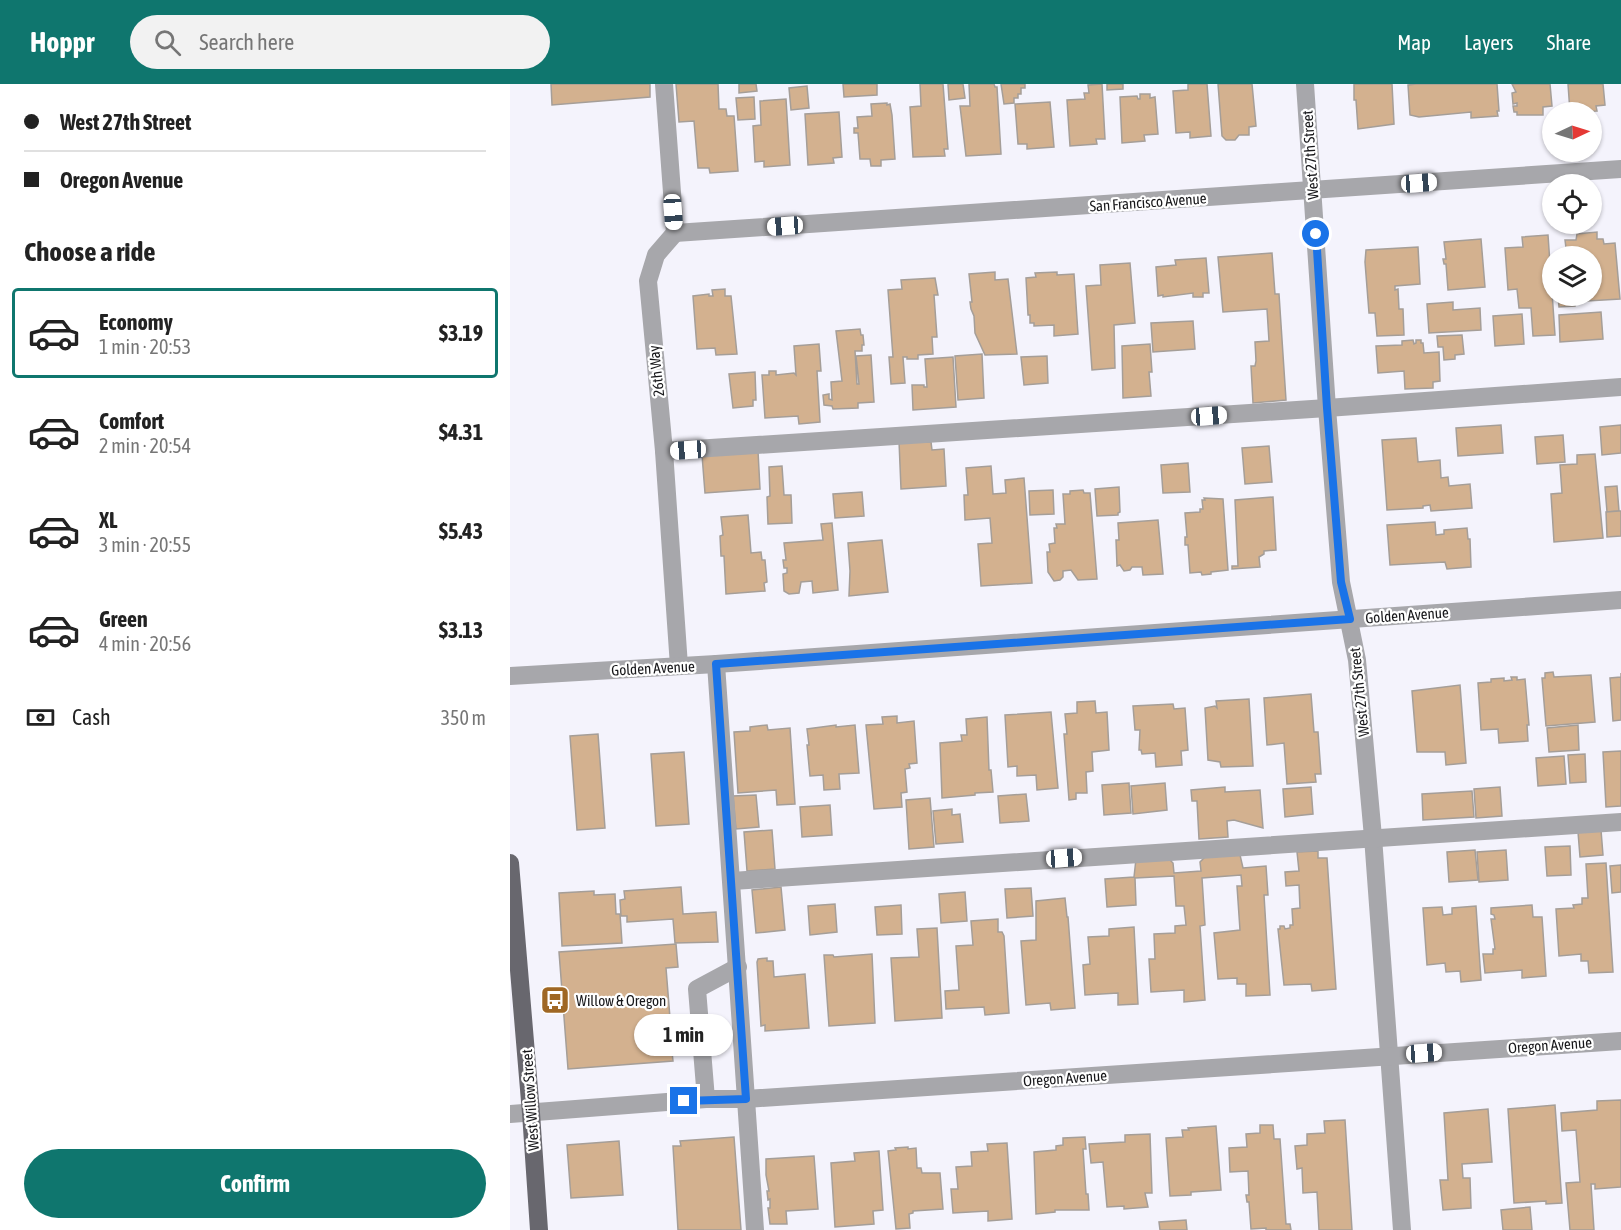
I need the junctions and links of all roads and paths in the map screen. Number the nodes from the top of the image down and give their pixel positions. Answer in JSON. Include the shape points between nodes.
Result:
{"nodes":[{"id":1,"x":664,"y":84,"type":"edge"},
{"id":2,"x":1305,"y":84,"type":"edge"},
{"id":3,"x":1621,"y":169,"type":"edge"},
{"id":4,"x":1313,"y":191,"type":"junction"},
{"id":5,"x":675,"y":233,"type":"junction"},
{"id":6,"x":1621,"y":387,"type":"edge"},
{"id":7,"x":1327,"y":408,"type":"junction"},
{"id":8,"x":664,"y":451,"type":"junction"},
{"id":9,"x":1621,"y":600,"type":"edge"},
{"id":10,"x":1350,"y":619,"type":"junction"},
{"id":11,"x":716,"y":664,"type":"junction"},
{"id":12,"x":679,"y":666,"type":"junction"},
{"id":13,"x":510,"y":676,"type":"edge"},
{"id":14,"x":1621,"y":822,"type":"edge"},
{"id":15,"x":1373,"y":837,"type":"junction"},
{"id":16,"x":510,"y":863,"type":"edge"},
{"id":17,"x":732,"y":881,"type":"junction"},
{"id":18,"x":738,"y":967,"type":"junction"},
{"id":19,"x":1621,"y":1041,"type":"edge"},
{"id":20,"x":1389,"y":1055,"type":"junction"},
{"id":21,"x":706,"y":1099,"type":"junction"},
{"id":22,"x":746,"y":1099,"type":"junction"},
{"id":23,"x":531,"y":1113,"type":"junction"},
{"id":24,"x":510,"y":1114,"type":"edge"},
{"id":25,"x":538,"y":1230,"type":"edge"},
{"id":26,"x":755,"y":1230,"type":"edge"},
{"id":27,"x":1402,"y":1230,"type":"edge"}],
"edges":[{"from":1,"to":5,"type":"street"},
{"from":2,"to":4,"type":"street","name":"West 27th Street"},
{"from":3,"to":4,"type":"street","name":"San Francisco Avenue"},
{"from":4,"to":5,"type":"street","name":"San Francisco Avenue"},
{"from":4,"to":7,"type":"street","name":"West 27th Street"},
{"from":5,"to":8,"type":"street","name":"26th Way","via":[[656,255],[648,281]]},
{"from":6,"to":7,"type":"street"},
{"from":7,"to":8,"type":"street"},
{"from":7,"to":10,"type":"street","name":"West 27th Street","via":[[1341,582]]},
{"from":8,"to":12,"type":"street","name":"26th Way"},
{"from":9,"to":10,"type":"street","name":"Golden Avenue"},
{"from":10,"to":11,"type":"street","name":"Golden Avenue"},
{"from":10,"to":15,"type":"street","name":"West 27th Street"},
{"from":11,"to":12,"type":"street","name":"Golden Avenue"},
{"from":11,"to":17,"type":"street"},
{"from":12,"to":13,"type":"street","name":"Golden Avenue"},
{"from":14,"to":15,"type":"street"},
{"from":15,"to":17,"type":"street"},
{"from":15,"to":20,"type":"street","name":"West 27th Street"},
{"from":16,"to":23,"type":"main road","name":"West Willow Street"},
{"from":17,"to":18,"type":"street"},
{"from":18,"to":21,"type":"street","via":[[698,989]]},
{"from":18,"to":22,"type":"street"},
{"from":19,"to":20,"type":"street","name":"Oregon Avenue"},
{"from":20,"to":22,"type":"street","name":"Oregon Avenue"},
{"from":20,"to":27,"type":"street","name":"West 27th Street"},
{"from":21,"to":22,"type":"street","name":"Oregon Avenue"},
{"from":21,"to":23,"type":"street","name":"Oregon Avenue"},
{"from":22,"to":26,"type":"street"},
{"from":23,"to":24,"type":"street","name":"Oregon Avenue"},
{"from":23,"to":25,"type":"main road","name":"West Willow Street"}]}
